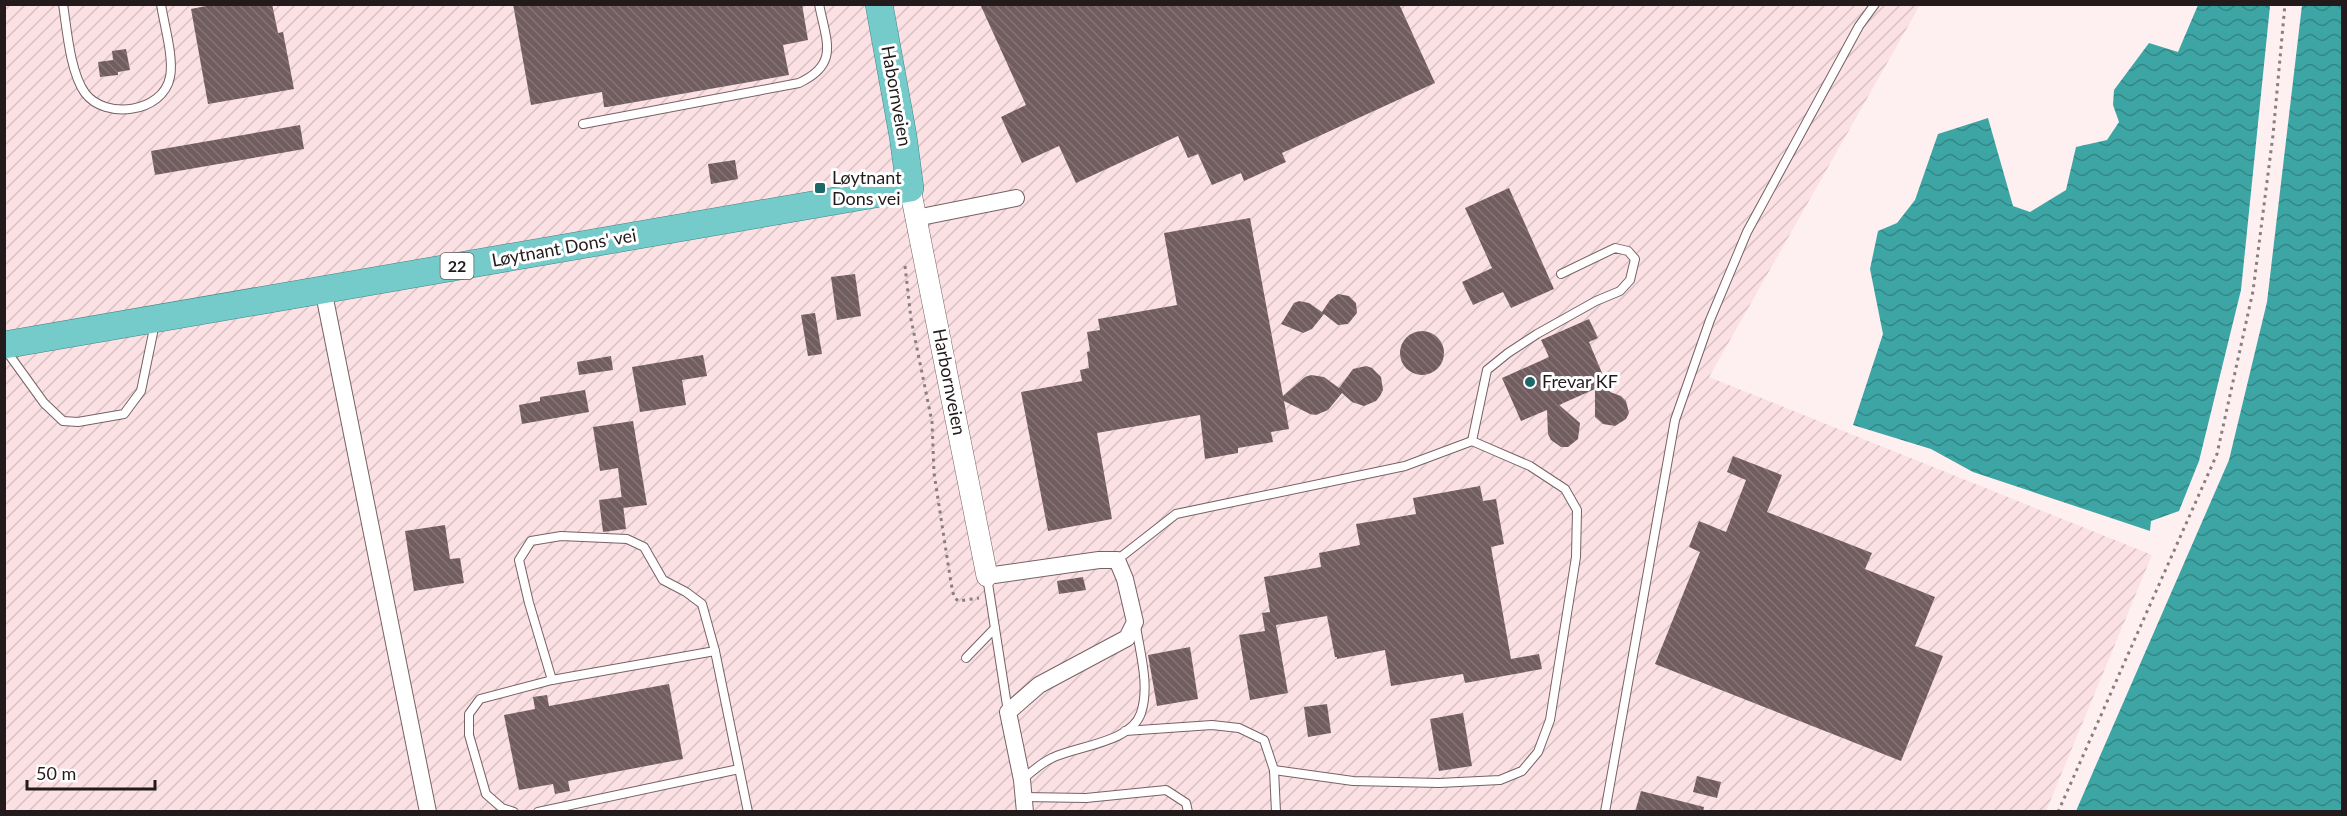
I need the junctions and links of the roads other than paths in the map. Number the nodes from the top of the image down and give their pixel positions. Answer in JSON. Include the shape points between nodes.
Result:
{"nodes":[{"id":1,"x":63,"y":4,"type":"edge"},
{"id":2,"x":161,"y":4,"type":"edge"},
{"id":3,"x":819,"y":4,"type":"edge"},
{"id":4,"x":879,"y":4,"type":"edge"},
{"id":5,"x":1875,"y":4,"type":"edge"},
{"id":6,"x":583,"y":123,"type":"dead end"},
{"id":7,"x":910,"y":188,"type":"junction"},
{"id":8,"x":1016,"y":198,"type":"dead end"},
{"id":9,"x":916,"y":218,"type":"junction"},
{"id":10,"x":1561,"y":274,"type":"dead end"},
{"id":11,"x":322,"y":289,"type":"junction"},
{"id":12,"x":152,"y":319,"type":"junction"},
{"id":13,"x":4,"y":347,"type":"edge"},
{"id":14,"x":1472,"y":441,"type":"junction"},
{"id":15,"x":1117,"y":560,"type":"junction"},
{"id":16,"x":989,"y":586,"type":"junction"},
{"id":17,"x":1135,"y":622,"type":"junction"},
{"id":18,"x":995,"y":628,"type":"junction"},
{"id":19,"x":715,"y":651,"type":"junction"},
{"id":20,"x":966,"y":658,"type":"dead end"},
{"id":21,"x":552,"y":680,"type":"junction"},
{"id":22,"x":1008,"y":712,"type":"junction"},
{"id":23,"x":1125,"y":731,"type":"junction"},
{"id":24,"x":739,"y":770,"type":"junction"},
{"id":25,"x":1274,"y":770,"type":"junction"},
{"id":26,"x":1023,"y":796,"type":"edge"},
{"id":27,"x":428,"y":812,"type":"edge"},
{"id":28,"x":514,"y":812,"type":"edge"},
{"id":29,"x":538,"y":812,"type":"edge"},
{"id":30,"x":748,"y":812,"type":"edge"},
{"id":31,"x":1188,"y":812,"type":"edge"},
{"id":32,"x":1276,"y":812,"type":"edge"},
{"id":33,"x":1605,"y":812,"type":"edge"}],
"edges":[{"from":1,"to":2,"type":"lane","via":[[77,78],[92,101],[117,110],[148,103],[166,89],[170,61]]},
{"from":3,"to":6,"type":"lane","via":[[826,57],[823,68],[814,75],[799,82]]},
{"from":4,"to":7,"type":"highway","name":"Habornveien"},
{"from":5,"to":33,"type":"lane","via":[[1859,26],[1747,232],[1710,320],[1675,420]]},
{"from":7,"to":9,"type":"street","name":"Harbornveien"},
{"from":7,"to":11,"type":"highway","name":"Løytnant Dons' vei","number":"22"},
{"from":8,"to":9,"type":"street"},
{"from":9,"to":16,"type":"street","name":"Harbornveien"},
{"from":10,"to":14,"type":"lane","via":[[1615,248],[1628,251],[1635,258],[1630,280],[1620,291],[1537,334],[1487,370]]},
{"from":11,"to":12,"type":"highway","name":"Løytnant Dons' vei","number":"22"},
{"from":11,"to":27,"type":"street"},
{"from":12,"to":13,"type":"highway","name":"Løytnant Dons' vei","number":"22"},
{"from":12,"to":13,"type":"lane","via":[[153,333],[141,391],[124,414],[63,421],[44,403]]},
{"from":14,"to":15,"type":"lane","via":[[1405,466],[1176,514]]},
{"from":14,"to":25,"type":"lane","via":[[1530,466],[1565,489],[1577,510],[1576,557],[1569,603],[1550,720],[1538,752],[1522,771],[1500,780],[1353,781]]},
{"from":15,"to":16,"type":"street","via":[[1099,560]]},
{"from":15,"to":17,"type":"street"},
{"from":16,"to":18,"type":"lane"},
{"from":17,"to":22,"type":"street","via":[[1127,638],[1039,685]]},
{"from":17,"to":23,"type":"lane","via":[[1144,690],[1140,715]]},
{"from":18,"to":20,"type":"lane"},
{"from":18,"to":22,"type":"lane"},
{"from":19,"to":21,"type":"lane"},
{"from":19,"to":21,"type":"lane","via":[[702,604],[663,580],[644,547],[627,539],[551,537],[531,541],[519,560]]},
{"from":19,"to":24,"type":"lane"},
{"from":21,"to":28,"type":"lane","via":[[480,699],[469,714],[469,735],[486,794],[502,808]]},
{"from":22,"to":26,"type":"street"},
{"from":23,"to":25,"type":"lane","via":[[1212,725],[1239,728],[1264,740]]},
{"from":23,"to":26,"type":"lane","via":[[1104,742],[1051,758]]},
{"from":24,"to":29,"type":"lane"},
{"from":24,"to":30,"type":"lane"},
{"from":25,"to":32,"type":"lane"},
{"from":26,"to":31,"type":"lane","via":[[1086,798],[1166,790],[1186,803]]}]}
